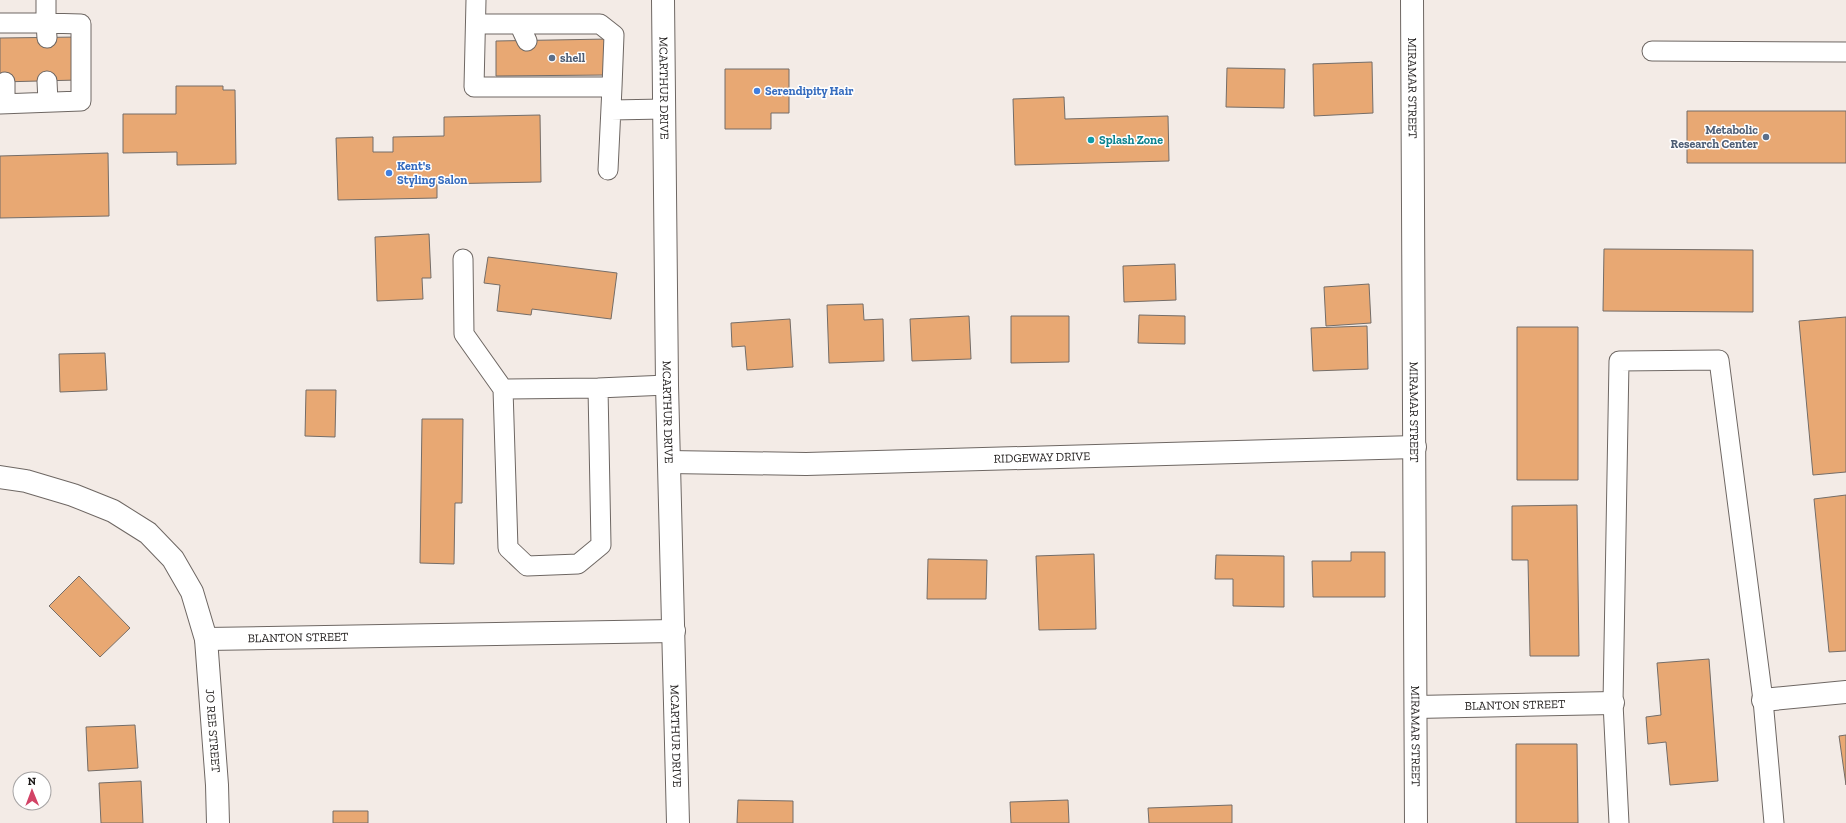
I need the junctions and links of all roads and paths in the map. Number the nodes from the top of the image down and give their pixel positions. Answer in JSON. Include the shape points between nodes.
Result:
{"nodes":[{"id":1,"x":46,"y":0,"type":"edge"},
{"id":2,"x":476,"y":0,"type":"edge"},
{"id":3,"x":663,"y":0,"type":"edge"},
{"id":4,"x":1412,"y":0,"type":"edge"},
{"id":5,"x":476,"y":24,"type":"junction"},
{"id":6,"x":3,"y":28,"type":"edge"},
{"id":7,"x":46,"y":30,"type":"junction"},
{"id":8,"x":1652,"y":51,"type":"dead end"},
{"id":9,"x":1846,"y":52,"type":"edge"},
{"id":10,"x":47,"y":81,"type":"dead end"},
{"id":11,"x":5,"y":82,"type":"dead end"},
{"id":12,"x":612,"y":87,"type":"junction"},
{"id":13,"x":48,"y":102,"type":"junction"},
{"id":14,"x":2,"y":104,"type":"edge"},
{"id":15,"x":664,"y":109,"type":"junction"},
{"id":16,"x":611,"y":110,"type":"junction"},
{"id":17,"x":608,"y":170,"type":"dead end"},
{"id":18,"x":463,"y":259,"type":"dead end"},
{"id":19,"x":668,"y":385,"type":"junction"},
{"id":20,"x":598,"y":388,"type":"junction"},
{"id":21,"x":503,"y":389,"type":"junction"},
{"id":22,"x":1415,"y":447,"type":"junction"},
{"id":23,"x":669,"y":462,"type":"junction"},
{"id":24,"x":0,"y":477,"type":"edge"},
{"id":25,"x":674,"y":631,"type":"junction"},
{"id":26,"x":206,"y":639,"type":"junction"},
{"id":27,"x":1846,"y":692,"type":"edge"},
{"id":28,"x":1763,"y":700,"type":"junction"},
{"id":29,"x":1613,"y":703,"type":"junction"},
{"id":30,"x":1416,"y":707,"type":"junction"},
{"id":31,"x":218,"y":823,"type":"edge"},
{"id":32,"x":678,"y":823,"type":"edge"},
{"id":33,"x":1416,"y":823,"type":"edge"},
{"id":34,"x":1619,"y":823,"type":"edge"},
{"id":35,"x":1774,"y":823,"type":"edge"}],
"edges":[{"from":1,"to":7,"type":"lane"},
{"from":2,"to":5,"type":"lane"},
{"from":3,"to":15,"type":"street","name":"MCARTHUR DRIVE"},
{"from":4,"to":22,"type":"street","name":"MIRAMAR STREET"},
{"from":5,"to":12,"type":"lane","via":[[523,32],[560,32],[600,24],[614,35]]},
{"from":5,"to":12,"type":"lane","via":[[474,87],[582,81]]},
{"from":6,"to":7,"type":"lane"},
{"from":7,"to":13,"type":"lane","via":[[81,24],[81,101]]},
{"from":8,"to":9,"type":"lane"},
{"from":10,"to":13,"type":"lane"},
{"from":11,"to":14,"type":"lane"},
{"from":12,"to":16,"type":"lane"},
{"from":13,"to":14,"type":"lane"},
{"from":15,"to":16,"type":"lane"},
{"from":15,"to":19,"type":"street","name":"MCARTHUR DRIVE"},
{"from":16,"to":17,"type":"lane"},
{"from":18,"to":21,"type":"lane","via":[[464,334]]},
{"from":19,"to":20,"type":"lane"},
{"from":19,"to":23,"type":"street","name":"MCARTHUR DRIVE"},
{"from":20,"to":21,"type":"lane"},
{"from":20,"to":21,"type":"lane","via":[[601,545],[578,564],[527,566],[508,548]]},
{"from":22,"to":23,"type":"street","name":"RIDGEWAY DRIVE","via":[[806,464]]},
{"from":22,"to":30,"type":"street","name":"MIRAMAR STREET"},
{"from":23,"to":25,"type":"street","name":"MCARTHUR DRIVE"},
{"from":24,"to":26,"type":"street","via":[[26,481],[73,494],[113,510],[148,533],[173,560],[192,592]]},
{"from":25,"to":26,"type":"street","name":"BLANTON STREET"},
{"from":25,"to":32,"type":"street","name":"MCARTHUR DRIVE"},
{"from":26,"to":31,"type":"street","name":"JO REE STREET"},
{"from":27,"to":28,"type":"street"},
{"from":28,"to":29,"type":"lane","via":[[1719,360],[1618,361]]},
{"from":28,"to":35,"type":"lane"},
{"from":29,"to":30,"type":"street","name":"BLANTON STREET"},
{"from":29,"to":34,"type":"lane"},
{"from":30,"to":33,"type":"street","name":"MIRAMAR STREET"}]}
